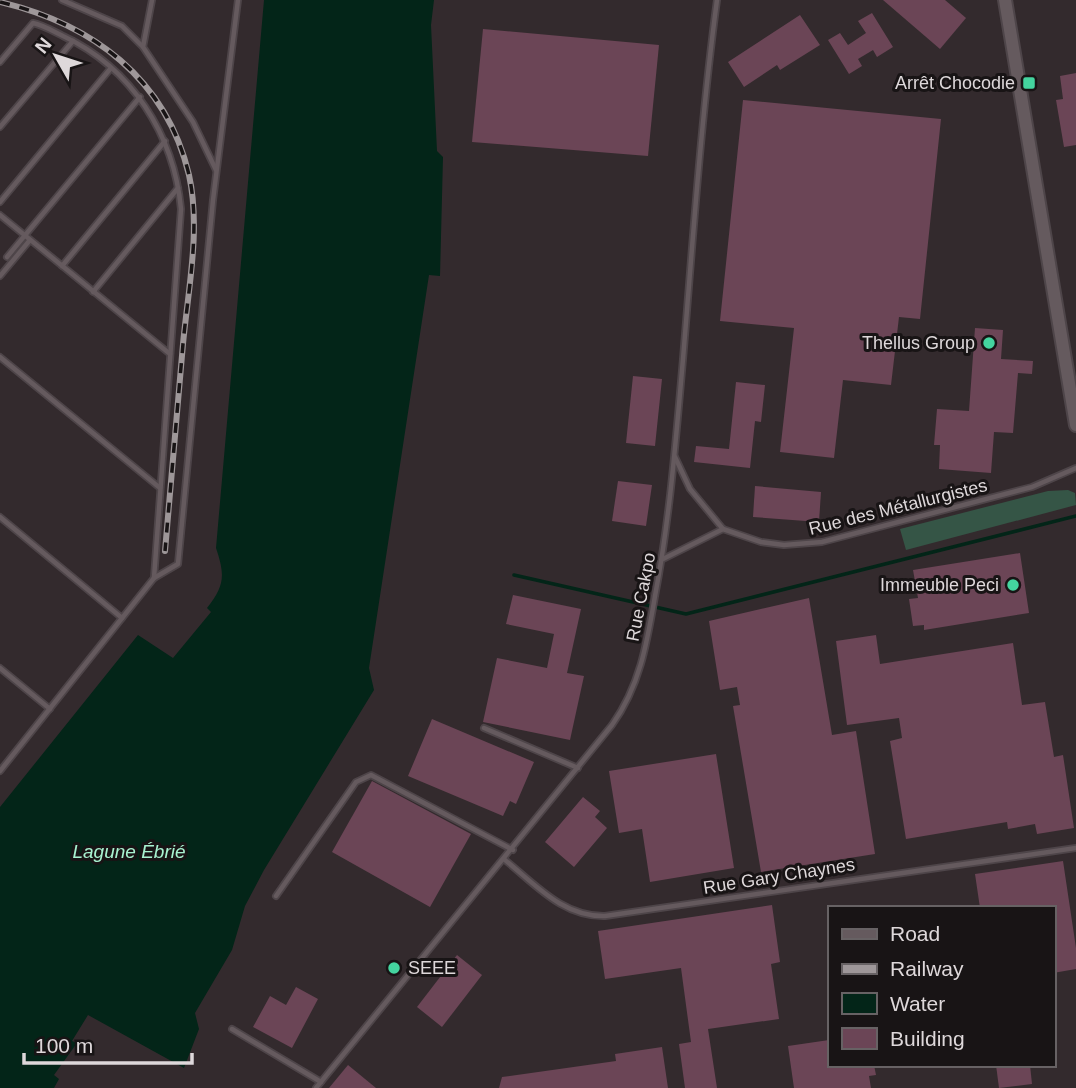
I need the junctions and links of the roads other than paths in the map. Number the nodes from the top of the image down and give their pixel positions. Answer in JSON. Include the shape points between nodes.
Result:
{"nodes":[{"id":1,"x":62,"y":0,"type":"edge"},
{"id":2,"x":152,"y":0,"type":"edge"},
{"id":3,"x":238,"y":0,"type":"edge"},
{"id":4,"x":716,"y":0,"type":"edge"},
{"id":5,"x":1005,"y":0,"type":"edge"},
{"id":6,"x":73,"y":41,"type":"junction"},
{"id":7,"x":143,"y":47,"type":"junction"},
{"id":8,"x":0,"y":62,"type":"edge"},
{"id":9,"x":111,"y":68,"type":"junction"},
{"id":10,"x":140,"y":97,"type":"junction"},
{"id":11,"x":0,"y":127,"type":"edge"},
{"id":12,"x":165,"y":141,"type":"junction"},
{"id":13,"x":216,"y":171,"type":"junction"},
{"id":14,"x":179,"y":188,"type":"junction"},
{"id":15,"x":0,"y":202,"type":"edge"},
{"id":16,"x":0,"y":215,"type":"edge"},
{"id":17,"x":25,"y":235,"type":"junction"},
{"id":18,"x":30,"y":240,"type":"junction"},
{"id":19,"x":0,"y":251,"type":"edge"},
{"id":20,"x":10,"y":259,"type":"junction"},
{"id":21,"x":62,"y":266,"type":"junction"},
{"id":22,"x":0,"y":276,"type":"edge"},
{"id":23,"x":93,"y":292,"type":"junction"},
{"id":24,"x":170,"y":354,"type":"junction"},
{"id":25,"x":0,"y":357,"type":"edge"},
{"id":26,"x":1076,"y":425,"type":"edge"},
{"id":27,"x":675,"y":456,"type":"junction"},
{"id":28,"x":1076,"y":468,"type":"edge"},
{"id":29,"x":160,"y":488,"type":"junction"},
{"id":30,"x":0,"y":517,"type":"edge"},
{"id":31,"x":723,"y":529,"type":"junction"},
{"id":32,"x":663,"y":559,"type":"junction"},
{"id":33,"x":154,"y":578,"type":"junction"},
{"id":34,"x":122,"y":618,"type":"junction"},
{"id":35,"x":0,"y":668,"type":"edge"},
{"id":36,"x":50,"y":709,"type":"junction"},
{"id":37,"x":484,"y":728,"type":"dead end"},
{"id":38,"x":578,"y":768,"type":"junction"},
{"id":39,"x":0,"y":771,"type":"edge"},
{"id":40,"x":1076,"y":848,"type":"edge"},
{"id":41,"x":513,"y":850,"type":"junction"},
{"id":42,"x":505,"y":860,"type":"junction"},
{"id":43,"x":276,"y":895,"type":"dead end"},
{"id":44,"x":232,"y":1029,"type":"dead end"},
{"id":45,"x":321,"y":1082,"type":"junction"},
{"id":46,"x":316,"y":1088,"type":"edge"}],
"edges":[{"from":1,"to":7,"type":"lane","via":[[122,26]]},
{"from":2,"to":7,"type":"lane"},
{"from":3,"to":13,"type":"lane"},
{"from":4,"to":27,"type":"lane","name":"Rue Cakpo"},
{"from":5,"to":26,"type":"street"},
{"from":6,"to":8,"type":"lane","via":[[33,23]]},
{"from":6,"to":9,"type":"lane"},
{"from":6,"to":11,"type":"lane"},
{"from":7,"to":13,"type":"lane","via":[[192,122]]},
{"from":9,"to":10,"type":"lane"},
{"from":9,"to":15,"type":"lane"},
{"from":10,"to":12,"type":"lane"},
{"from":10,"to":17,"type":"lane"},
{"from":12,"to":14,"type":"lane"},
{"from":12,"to":21,"type":"lane"},
{"from":13,"to":33,"type":"lane","via":[[181,555],[173,569]]},
{"from":14,"to":23,"type":"lane"},
{"from":14,"to":24,"type":"lane"},
{"from":16,"to":17,"type":"lane"},
{"from":17,"to":18,"type":"lane"},
{"from":17,"to":20,"type":"lane"},
{"from":18,"to":20,"type":"lane"},
{"from":18,"to":21,"type":"lane"},
{"from":19,"to":20,"type":"lane"},
{"from":20,"to":22,"type":"lane"},
{"from":21,"to":23,"type":"lane"},
{"from":23,"to":24,"type":"lane"},
{"from":24,"to":29,"type":"lane"},
{"from":25,"to":29,"type":"lane"},
{"from":27,"to":31,"type":"lane","via":[[690,489]]},
{"from":27,"to":32,"type":"lane","name":"Rue Cakpo"},
{"from":28,"to":31,"type":"lane","name":"Rue des Métallurgistes","via":[[1032,487],[822,542],[761,542]]},
{"from":29,"to":33,"type":"lane"},
{"from":30,"to":34,"type":"lane"},
{"from":31,"to":32,"type":"lane"},
{"from":32,"to":38,"type":"lane","name":"Rue Cakpo","via":[[638,678],[626,706]]},
{"from":33,"to":34,"type":"lane"},
{"from":34,"to":36,"type":"lane"},
{"from":35,"to":36,"type":"lane"},
{"from":36,"to":39,"type":"lane"},
{"from":37,"to":38,"type":"lane"},
{"from":38,"to":41,"type":"lane","name":"Rue Cakpo"},
{"from":40,"to":42,"type":"lane","name":"Rue Gary Chaynes","via":[[586,917],[571,911]]},
{"from":41,"to":42,"type":"lane","name":"Rue Cakpo"},
{"from":41,"to":43,"type":"lane","via":[[371,775],[363,776]]},
{"from":42,"to":45,"type":"lane","name":"Rue Cakpo"},
{"from":44,"to":45,"type":"lane"},
{"from":45,"to":46,"type":"lane","name":"Rue Cakpo"}]}
